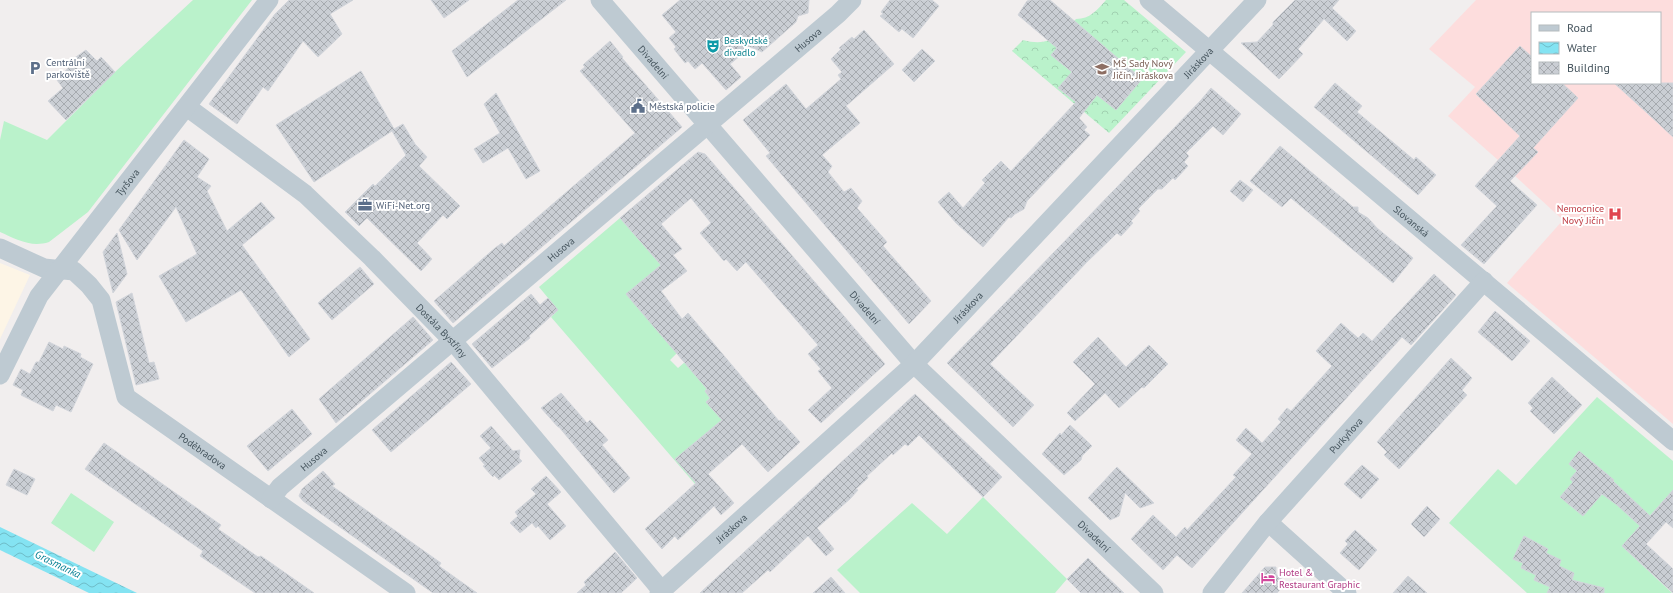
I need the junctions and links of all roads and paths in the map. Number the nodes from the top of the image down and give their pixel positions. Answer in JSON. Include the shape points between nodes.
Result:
{"nodes":[{"id":1,"x":269,"y":0,"type":"edge"},
{"id":2,"x":600,"y":0,"type":"edge"},
{"id":3,"x":852,"y":0,"type":"edge"},
{"id":4,"x":1149,"y":0,"type":"edge"},
{"id":5,"x":1257,"y":0,"type":"edge"},
{"id":6,"x":1209,"y":50,"type":"junction"},
{"id":7,"x":187,"y":107,"type":"junction"},
{"id":8,"x":708,"y":125,"type":"junction"},
{"id":9,"x":0,"y":248,"type":"edge"},
{"id":10,"x":59,"y":270,"type":"junction"},
{"id":11,"x":1484,"y":281,"type":"junction"},
{"id":12,"x":452,"y":340,"type":"junction"},
{"id":13,"x":914,"y":364,"type":"junction"},
{"id":14,"x":0,"y":375,"type":"edge"},
{"id":15,"x":1673,"y":442,"type":"edge"},
{"id":16,"x":271,"y":499,"type":"junction"},
{"id":17,"x":1268,"y":522,"type":"junction"},
{"id":18,"x":660,"y":592,"type":"edge"},
{"id":19,"x":406,"y":593,"type":"edge"},
{"id":20,"x":1154,"y":593,"type":"edge"},
{"id":21,"x":1212,"y":593,"type":"edge"},
{"id":22,"x":1347,"y":593,"type":"edge"}],
"edges":[{"from":1,"to":7,"type":"street","name":"Tyršova"},
{"from":2,"to":8,"type":"street","name":"Divadelní"},
{"from":3,"to":8,"type":"street","name":"Husova"},
{"from":4,"to":6,"type":"street","name":"Slovanská"},
{"from":5,"to":6,"type":"street","name":"Jiráskova"},
{"from":6,"to":11,"type":"street","name":"Slovanská"},
{"from":6,"to":13,"type":"street","name":"Jiráskova"},
{"from":7,"to":10,"type":"street","name":"Tyršova"},
{"from":7,"to":12,"type":"street","name":"Dostála Bystřiny","via":[[305,194]]},
{"from":8,"to":12,"type":"street","name":"Husova"},
{"from":8,"to":13,"type":"street","name":"Divadelní"},
{"from":9,"to":10,"type":"street","name":"Poděbradova","via":[[44,268]]},
{"from":10,"to":14,"type":"street","name":"Tyršova","via":[[39,296]]},
{"from":10,"to":16,"type":"street","name":"Poděbradova","via":[[74,271],[101,300],[126,396]]},
{"from":11,"to":15,"type":"street","name":"Slovanská"},
{"from":11,"to":17,"type":"street","name":"Purkyňova"},
{"from":12,"to":16,"type":"street","name":"Husova","via":[[280,487]]},
{"from":12,"to":18,"type":"street","name":"Dostála Bystřiny"},
{"from":13,"to":18,"type":"street","name":"Jiráskova"},
{"from":13,"to":20,"type":"street","name":"Divadelní"},
{"from":16,"to":19,"type":"street","name":"Poděbradova"},
{"from":17,"to":21,"type":"street","name":"Purkyňova"},
{"from":17,"to":22,"type":"street"}]}
